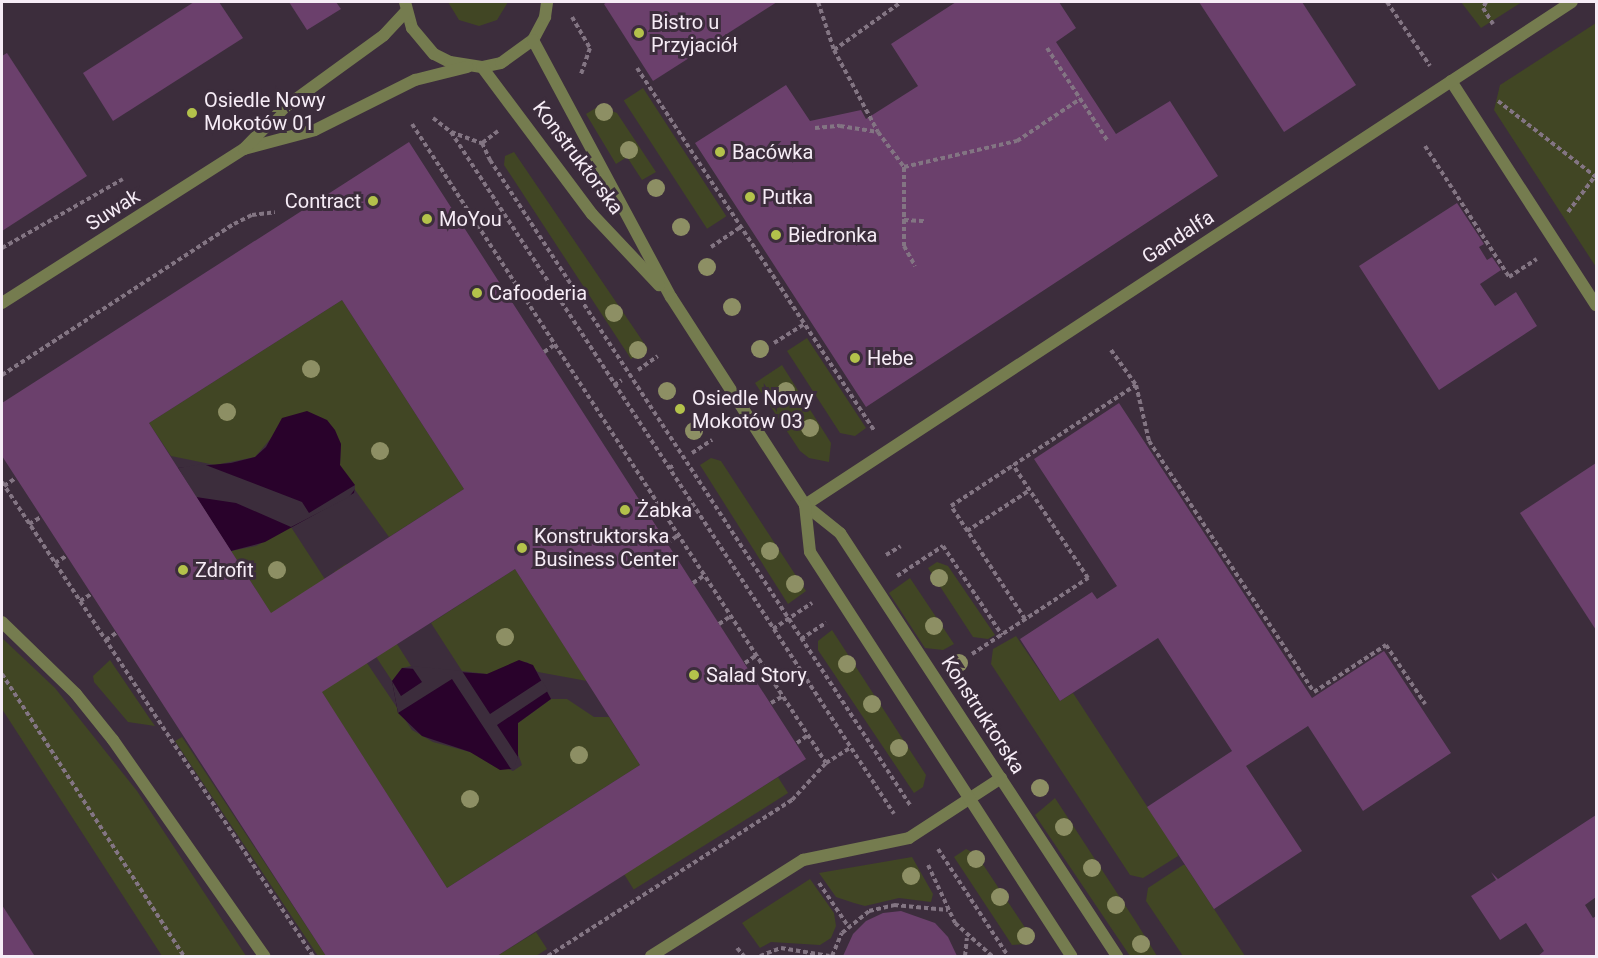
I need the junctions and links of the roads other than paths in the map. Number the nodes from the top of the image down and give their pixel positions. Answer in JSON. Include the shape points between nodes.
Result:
{"nodes":[{"id":1,"x":548,"y":2,"type":"edge"},
{"id":2,"x":1572,"y":2,"type":"edge"},
{"id":3,"x":405,"y":6,"type":"edge"},
{"id":4,"x":533,"y":40,"type":"junction"},
{"id":5,"x":467,"y":67,"type":"junction"},
{"id":6,"x":482,"y":67,"type":"junction"},
{"id":7,"x":1451,"y":81,"type":"junction"},
{"id":8,"x":244,"y":149,"type":"junction"},
{"id":9,"x":670,"y":297,"type":"junction"},
{"id":10,"x":2,"y":303,"type":"edge"},
{"id":11,"x":1596,"y":305,"type":"edge"},
{"id":12,"x":805,"y":505,"type":"junction"},
{"id":13,"x":2,"y":622,"type":"edge"},
{"id":14,"x":1000,"y":778,"type":"junction"},
{"id":15,"x":968,"y":799,"type":"junction"},
{"id":16,"x":264,"y":957,"type":"edge"},
{"id":17,"x":651,"y":957,"type":"edge"},
{"id":18,"x":1071,"y":957,"type":"edge"},
{"id":19,"x":1117,"y":957,"type":"edge"}],
"edges":[{"from":1,"to":4,"type":"street"},
{"from":2,"to":7,"type":"street","name":"Gandalfa"},
{"from":3,"to":5,"type":"street","via":[[412,27],[434,54]]},
{"from":3,"to":8,"type":"street","name":"Suwak","via":[[384,35],[285,107]]},
{"from":4,"to":6,"type":"street","via":[[510,58]]},
{"from":4,"to":9,"type":"street","name":"Konstruktorska"},
{"from":5,"to":6,"type":"street"},
{"from":5,"to":8,"type":"street","name":"Suwak","via":[[416,80],[315,130]]},
{"from":6,"to":9,"type":"street","name":"Konstruktorska","via":[[592,214]]},
{"from":7,"to":11,"type":"street"},
{"from":7,"to":12,"type":"street","name":"Gandalfa"},
{"from":8,"to":10,"type":"street","name":"Suwak"},
{"from":9,"to":12,"type":"street","name":"Konstruktorska"},
{"from":12,"to":14,"type":"street","name":"Konstruktorska","via":[[840,533]]},
{"from":12,"to":15,"type":"street","name":"Konstruktorska","via":[[810,552]]},
{"from":13,"to":16,"type":"street","via":[[76,694],[113,740]]},
{"from":14,"to":15,"type":"street"},
{"from":14,"to":19,"type":"street","name":"Konstruktorska"},
{"from":15,"to":17,"type":"street","via":[[909,838],[803,860]]},
{"from":15,"to":18,"type":"street","name":"Konstruktorska"}]}
